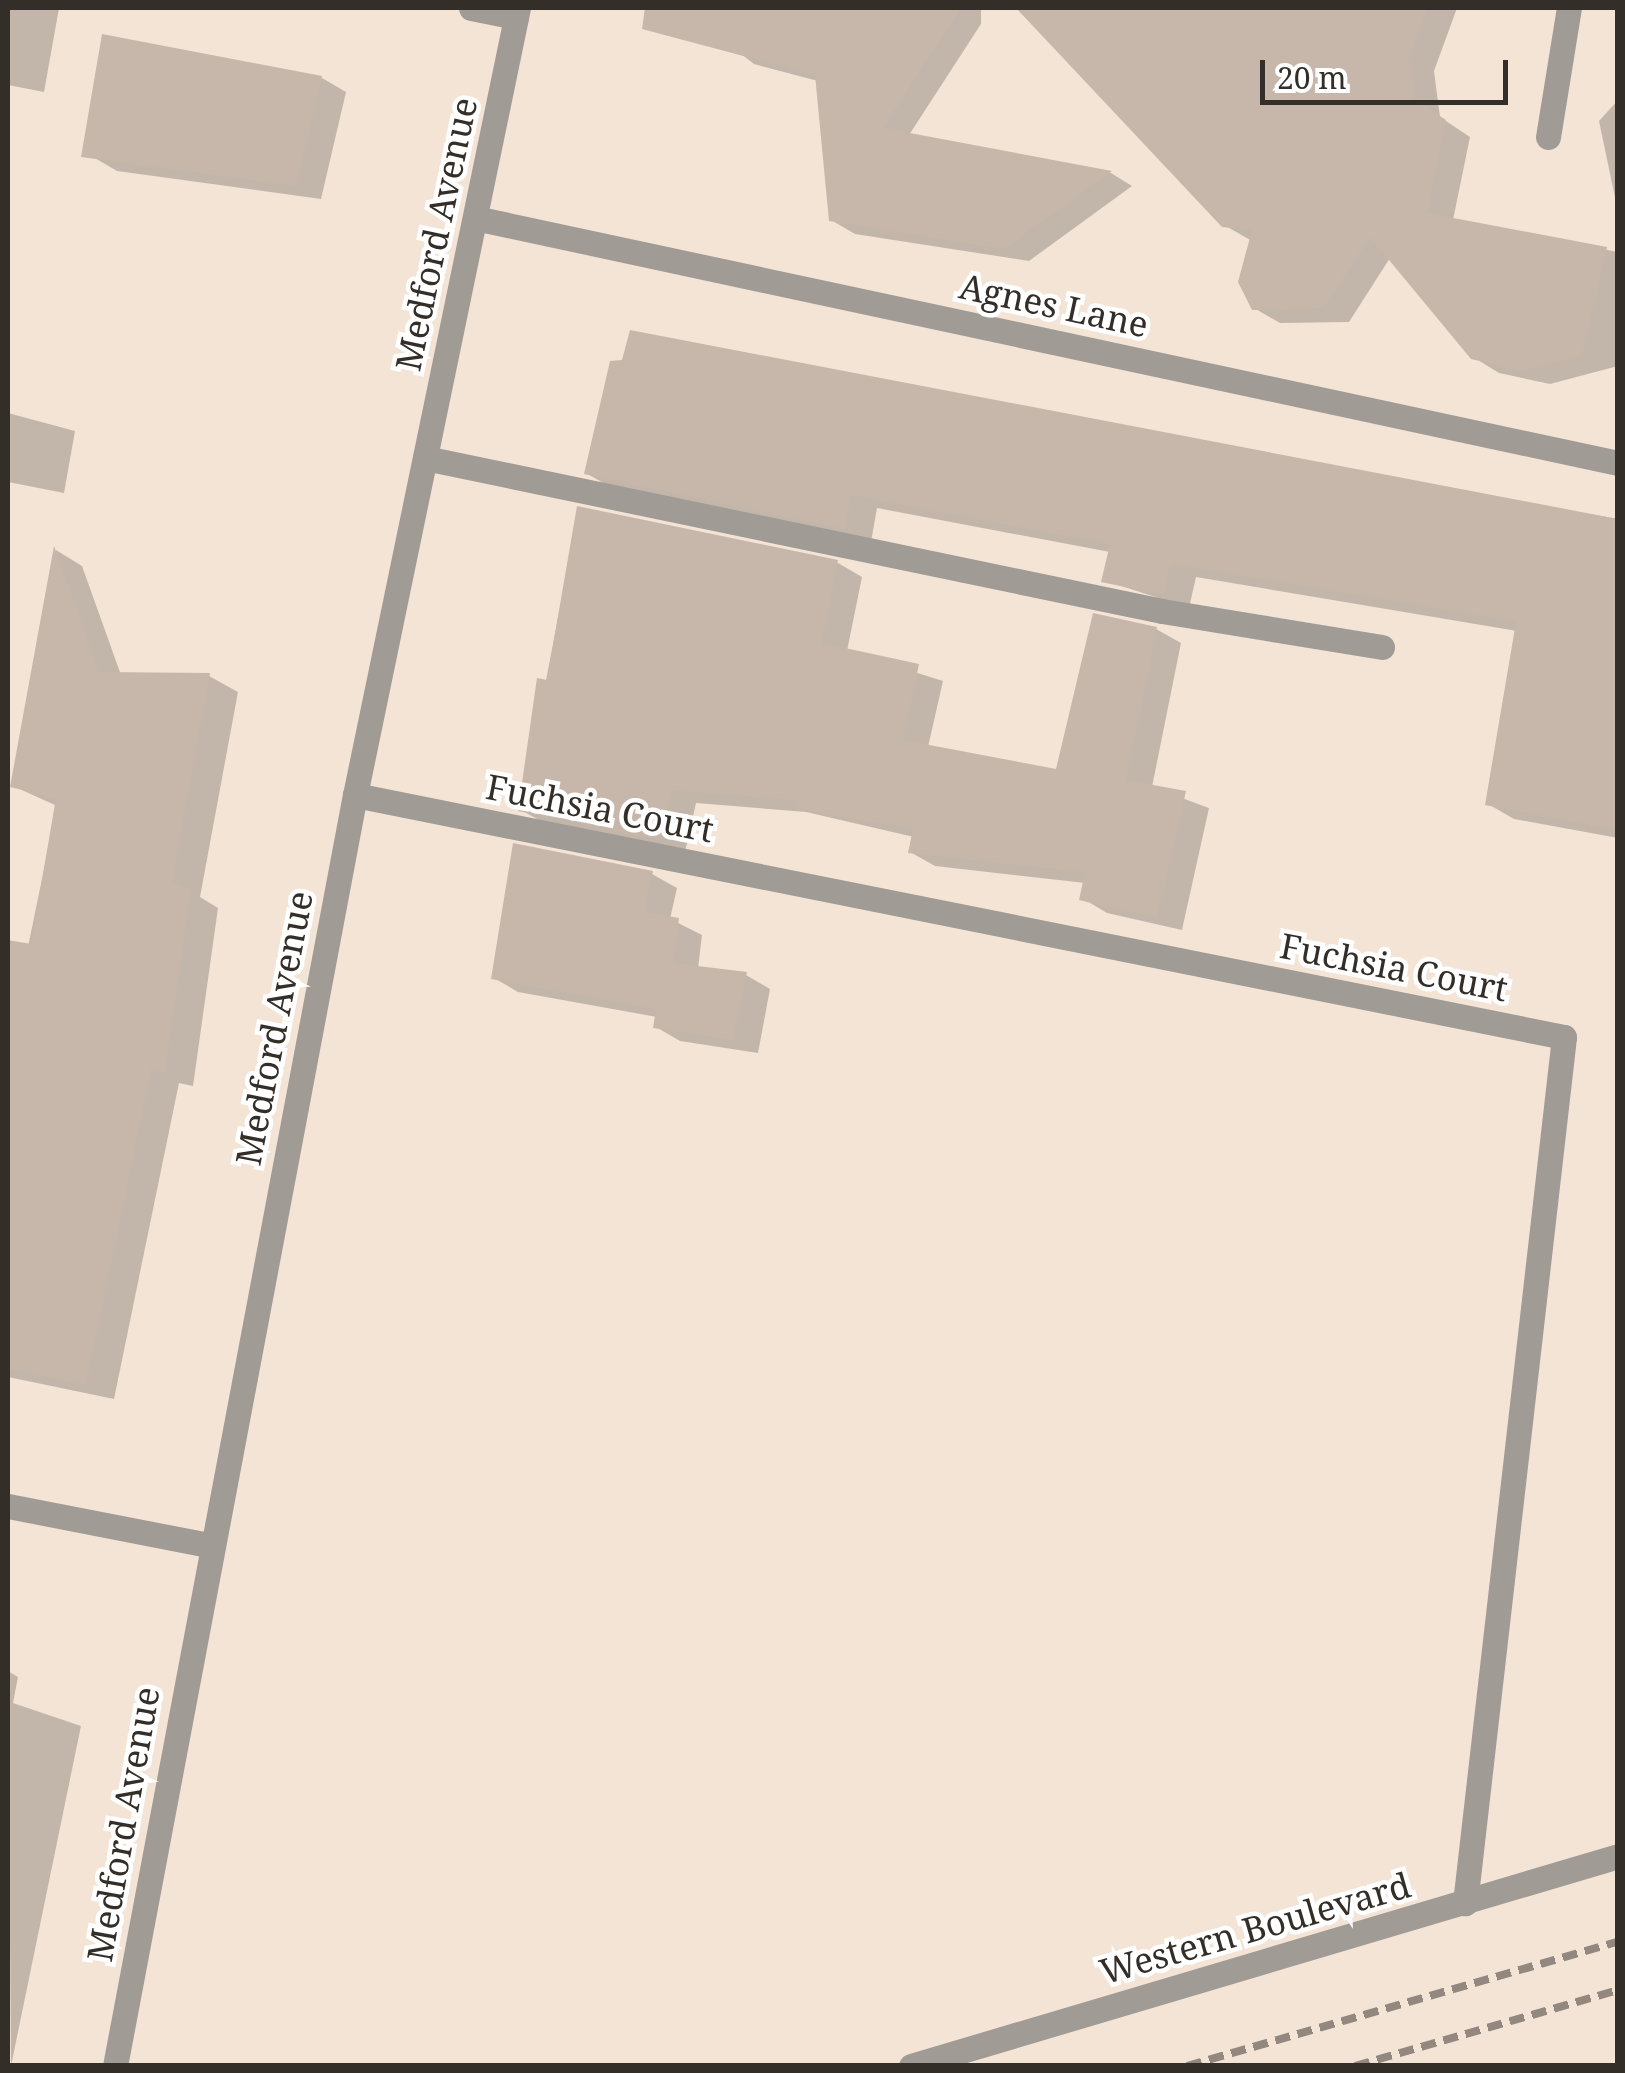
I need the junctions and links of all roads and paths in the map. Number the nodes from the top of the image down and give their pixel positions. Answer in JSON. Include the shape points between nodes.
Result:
{"nodes":[{"id":1,"x":471,"y":8,"type":"edge"},
{"id":2,"x":1569,"y":8,"type":"edge"},
{"id":3,"x":517,"y":12,"type":"edge"},
{"id":4,"x":1548,"y":137,"type":"dead end"},
{"id":5,"x":475,"y":218,"type":"junction"},
{"id":6,"x":425,"y":458,"type":"junction"},
{"id":7,"x":1618,"y":463,"type":"edge"},
{"id":8,"x":1382,"y":648,"type":"dead end"},
{"id":9,"x":355,"y":794,"type":"junction"},
{"id":10,"x":8,"y":1506,"type":"edge"},
{"id":11,"x":208,"y":1545,"type":"junction"},
{"id":12,"x":1618,"y":1856,"type":"edge"},
{"id":13,"x":1465,"y":1903,"type":"junction"},
{"id":14,"x":115,"y":2066,"type":"edge"},
{"id":15,"x":911,"y":2066,"type":"edge"}],
"edges":[{"from":1,"to":3,"type":"street"},
{"from":2,"to":4,"type":"street"},
{"from":3,"to":5,"type":"street","name":"Medford Avenue"},
{"from":5,"to":6,"type":"street","name":"Medford Avenue"},
{"from":5,"to":7,"type":"street","name":"Agnes Lane"},
{"from":6,"to":8,"type":"street","via":[[1162,611]]},
{"from":6,"to":9,"type":"street","name":"Medford Avenue"},
{"from":9,"to":11,"type":"street","name":"Medford Avenue"},
{"from":9,"to":13,"type":"street","name":"Fuchsia Court","via":[[1564,1037]]},
{"from":10,"to":11,"type":"street"},
{"from":11,"to":14,"type":"street","name":"Medford Avenue"},
{"from":12,"to":13,"type":"street","name":"Western Boulevard"},
{"from":13,"to":15,"type":"street","name":"Western Boulevard"}]}
